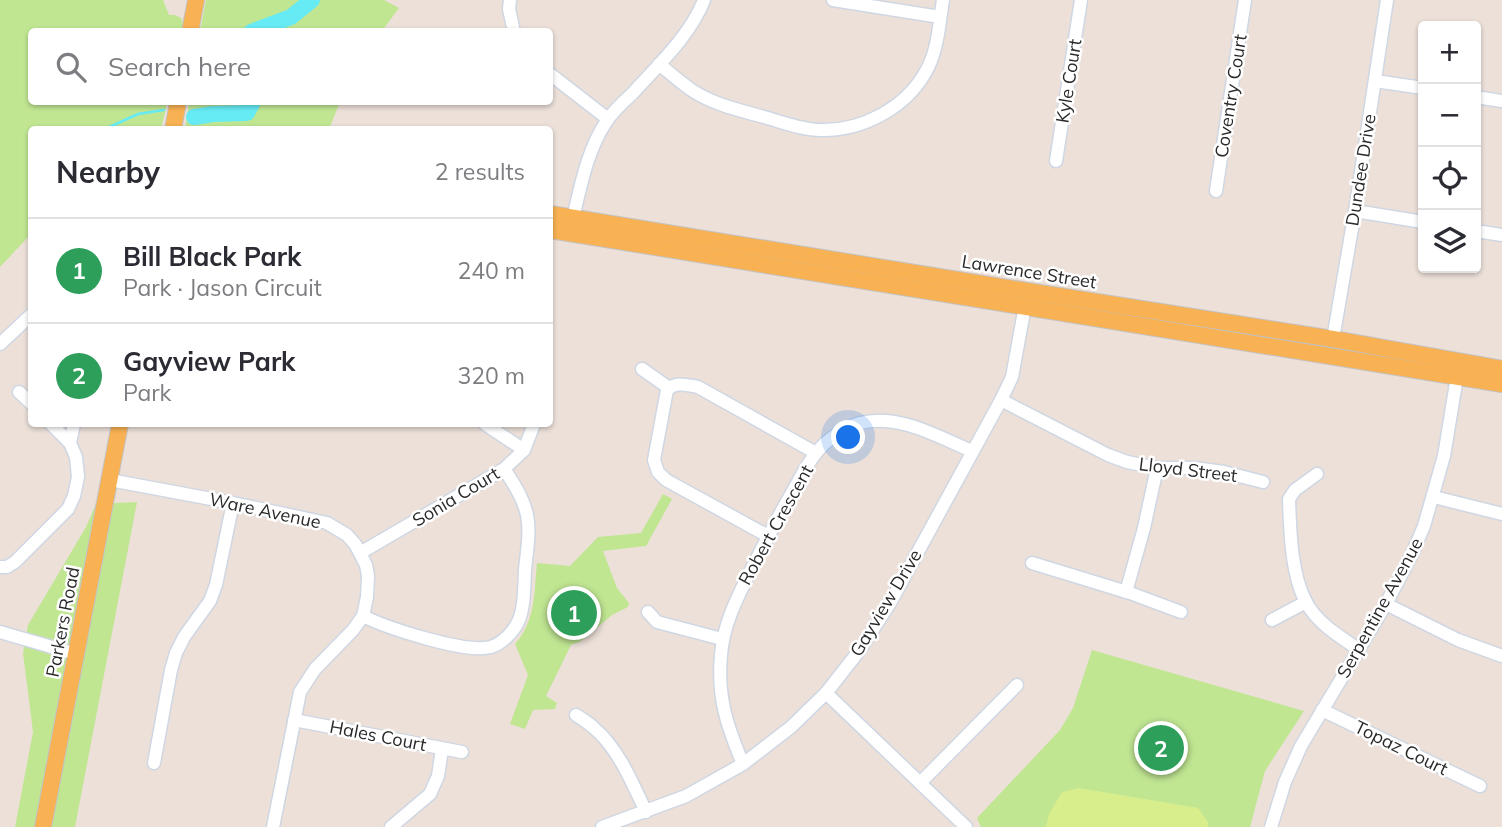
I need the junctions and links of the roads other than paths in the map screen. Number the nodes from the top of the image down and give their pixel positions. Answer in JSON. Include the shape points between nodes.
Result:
{"nodes":[{"id":1,"x":510,"y":0,"type":"edge"},
{"id":2,"x":704,"y":0,"type":"edge"},
{"id":3,"x":833,"y":0,"type":"edge"},
{"id":4,"x":943,"y":0,"type":"edge"},
{"id":5,"x":1081,"y":0,"type":"edge"},
{"id":6,"x":1245,"y":0,"type":"edge"},
{"id":7,"x":1387,"y":0,"type":"edge"},
{"id":8,"x":195,"y":1,"type":"edge"},
{"id":9,"x":940,"y":17,"type":"junction"},
{"id":10,"x":191,"y":28,"type":"edge"},
{"id":11,"x":513,"y":28,"type":"edge"},
{"id":12,"x":659,"y":64,"type":"junction"},
{"id":13,"x":553,"y":76,"type":"edge"},
{"id":14,"x":1375,"y":81,"type":"junction"},
{"id":15,"x":1418,"y":87,"type":"edge"},
{"id":16,"x":1481,"y":98,"type":"edge"},
{"id":17,"x":1502,"y":101,"type":"edge"},
{"id":18,"x":178,"y":105,"type":"edge"},
{"id":19,"x":608,"y":119,"type":"junction"},
{"id":20,"x":175,"y":126,"type":"edge"},
{"id":21,"x":1056,"y":161,"type":"dead end"},
{"id":22,"x":1216,"y":191,"type":"dead end"},
{"id":23,"x":1354,"y":211,"type":"junction"},
{"id":24,"x":553,"y":216,"type":"edge"},
{"id":25,"x":1418,"y":221,"type":"edge"},
{"id":26,"x":572,"y":226,"type":"junction"},
{"id":27,"x":553,"y":229,"type":"edge"},
{"id":28,"x":1481,"y":232,"type":"edge"},
{"id":29,"x":1502,"y":235,"type":"edge"},
{"id":30,"x":1026,"y":299,"type":"junction"},
{"id":31,"x":28,"y":318,"type":"edge"},
{"id":32,"x":1333,"y":339,"type":"junction"},
{"id":33,"x":0,"y":344,"type":"edge"},
{"id":34,"x":1329,"y":355,"type":"junction"},
{"id":35,"x":642,"y":369,"type":"dead end"},
{"id":36,"x":1459,"y":369,"type":"junction"},
{"id":37,"x":1502,"y":369,"type":"edge"},
{"id":38,"x":1502,"y":384,"type":"edge"},
{"id":39,"x":669,"y":388,"type":"junction"},
{"id":40,"x":19,"y":392,"type":"dead end"},
{"id":41,"x":28,"y":400,"type":"edge"},
{"id":42,"x":1001,"y":401,"type":"junction"},
{"id":43,"x":54,"y":427,"type":"edge"},
{"id":44,"x":74,"y":427,"type":"edge"},
{"id":45,"x":120,"y":427,"type":"edge"},
{"id":46,"x":490,"y":427,"type":"edge"},
{"id":47,"x":533,"y":427,"type":"edge"},
{"id":48,"x":71,"y":443,"type":"junction"},
{"id":49,"x":524,"y":450,"type":"junction"},
{"id":50,"x":972,"y":451,"type":"junction"},
{"id":51,"x":817,"y":453,"type":"junction"},
{"id":52,"x":1157,"y":468,"type":"junction"},
{"id":53,"x":504,"y":469,"type":"junction"},
{"id":54,"x":1317,"y":474,"type":"dead end"},
{"id":55,"x":110,"y":480,"type":"junction"},
{"id":56,"x":1264,"y":482,"type":"dead end"},
{"id":57,"x":1434,"y":497,"type":"junction"},
{"id":58,"x":233,"y":503,"type":"junction"},
{"id":59,"x":1502,"y":514,"type":"edge"},
{"id":60,"x":768,"y":536,"type":"junction"},
{"id":61,"x":360,"y":553,"type":"junction"},
{"id":62,"x":1032,"y":563,"type":"dead end"},
{"id":63,"x":0,"y":568,"type":"edge"},
{"id":64,"x":1126,"y":592,"type":"junction"},
{"id":65,"x":1306,"y":602,"type":"junction"},
{"id":66,"x":1386,"y":604,"type":"junction"},
{"id":67,"x":648,"y":612,"type":"dead end"},
{"id":68,"x":1181,"y":612,"type":"dead end"},
{"id":69,"x":363,"y":615,"type":"junction"},
{"id":70,"x":1272,"y":620,"type":"dead end"},
{"id":71,"x":0,"y":632,"type":"edge"},
{"id":72,"x":722,"y":639,"type":"junction"},
{"id":73,"x":1358,"y":649,"type":"junction"},
{"id":74,"x":76,"y":654,"type":"junction"},
{"id":75,"x":1502,"y":656,"type":"edge"},
{"id":76,"x":1017,"y":685,"type":"dead end"},
{"id":77,"x":826,"y":693,"type":"junction"},
{"id":78,"x":1322,"y":710,"type":"junction"},
{"id":79,"x":576,"y":715,"type":"dead end"},
{"id":80,"x":294,"y":720,"type":"junction"},
{"id":81,"x":442,"y":749,"type":"junction"},
{"id":82,"x":462,"y":752,"type":"dead end"},
{"id":83,"x":154,"y":763,"type":"dead end"},
{"id":84,"x":743,"y":764,"type":"junction"},
{"id":85,"x":920,"y":783,"type":"junction"},
{"id":86,"x":1480,"y":786,"type":"dead end"},
{"id":87,"x":646,"y":812,"type":"junction"},
{"id":88,"x":43,"y":827,"type":"edge"},
{"id":89,"x":273,"y":827,"type":"edge"},
{"id":90,"x":391,"y":827,"type":"edge"},
{"id":91,"x":602,"y":827,"type":"edge"},
{"id":92,"x":966,"y":827,"type":"edge"},
{"id":93,"x":1270,"y":827,"type":"edge"}],
"edges":[{"from":1,"to":11,"type":"street"},
{"from":2,"to":12,"type":"street","via":[[697,18]]},
{"from":3,"to":9,"type":"street"},
{"from":4,"to":9,"type":"street"},
{"from":5,"to":21,"type":"street","name":"Kyle Court"},
{"from":6,"to":22,"type":"street","name":"Coventry Court"},
{"from":7,"to":14,"type":"street","name":"Dundee Drive"},
{"from":8,"to":10,"type":"main road"},
{"from":9,"to":12,"type":"street","via":[[933,59],[915,88],[882,115],[844,128],[800,127],[724,106],[691,90]]},
{"from":12,"to":19,"type":"street"},
{"from":13,"to":19,"type":"street"},
{"from":14,"to":15,"type":"street"},
{"from":14,"to":23,"type":"street","name":"Dundee Drive"},
{"from":16,"to":17,"type":"street"},
{"from":18,"to":20,"type":"main road"},
{"from":19,"to":26,"type":"street","via":[[586,166]]},
{"from":23,"to":25,"type":"street"},
{"from":23,"to":32,"type":"street","name":"Dundee Drive"},
{"from":24,"to":26,"type":"main road","name":"Lawrence Street"},
{"from":26,"to":27,"type":"main road","name":"Lawrence Street"},
{"from":26,"to":30,"type":"main road","name":"Lawrence Street"},
{"from":28,"to":29,"type":"street"},
{"from":30,"to":32,"type":"main road","name":"Lawrence Street"},
{"from":30,"to":34,"type":"main road","name":"Lawrence Street"},
{"from":30,"to":42,"type":"street","name":"Gayview Drive","via":[[1012,377]]},
{"from":31,"to":33,"type":"street"},
{"from":32,"to":34,"type":"main road"},
{"from":32,"to":36,"type":"main road","name":"Lawrence Street"},
{"from":34,"to":36,"type":"main road","name":"Lawrence Street"},
{"from":35,"to":39,"type":"street"},
{"from":36,"to":37,"type":"main road","name":"Lawrence Street"},
{"from":36,"to":38,"type":"main road","name":"Lawrence Street"},
{"from":36,"to":57,"type":"street","name":"Serpentine Avenue"},
{"from":39,"to":51,"type":"street","via":[[677,384],[698,387]]},
{"from":39,"to":60,"type":"street","via":[[654,460],[658,472]]},
{"from":40,"to":41,"type":"street"},
{"from":42,"to":50,"type":"street","name":"Gayview Drive"},
{"from":42,"to":52,"type":"street","name":"Lloyd Street","via":[[1108,455]]},
{"from":43,"to":48,"type":"street"},
{"from":44,"to":48,"type":"street"},
{"from":45,"to":55,"type":"main road","name":"Parkers Road"},
{"from":46,"to":49,"type":"street"},
{"from":47,"to":49,"type":"street","name":"Sonia Court"},
{"from":48,"to":63,"type":"street","via":[[78,477],[68,509],[15,562]]},
{"from":49,"to":53,"type":"street","name":"Sonia Court"},
{"from":50,"to":51,"type":"street","name":"Robert Crescent","via":[[910,425],[878,420],[846,429]]},
{"from":50,"to":77,"type":"street","name":"Gayview Drive","via":[[890,603]]},
{"from":51,"to":60,"type":"street","name":"Robert Crescent"},
{"from":52,"to":56,"type":"street","name":"Lloyd Street","via":[[1194,468]]},
{"from":52,"to":64,"type":"street"},
{"from":53,"to":61,"type":"street","name":"Sonia Court"},
{"from":53,"to":69,"type":"street","via":[[524,502],[529,534],[521,615],[507,637],[491,647],[469,647],[405,633]]},
{"from":54,"to":65,"type":"street","via":[[1289,499],[1296,572]]},
{"from":55,"to":58,"type":"street","name":"Ware Avenue"},
{"from":55,"to":74,"type":"main road","name":"Parkers Road"},
{"from":57,"to":59,"type":"street"},
{"from":57,"to":66,"type":"street","name":"Serpentine Avenue"},
{"from":58,"to":61,"type":"street","name":"Ware Avenue","via":[[327,523],[347,535]]},
{"from":58,"to":83,"type":"street","via":[[213,593],[176,653]]},
{"from":60,"to":72,"type":"street","name":"Robert Crescent"},
{"from":61,"to":69,"type":"street","via":[[368,576]]},
{"from":62,"to":64,"type":"street"},
{"from":64,"to":68,"type":"street"},
{"from":65,"to":70,"type":"street"},
{"from":65,"to":73,"type":"street","via":[[1328,628]]},
{"from":66,"to":73,"type":"street","name":"Serpentine Avenue"},
{"from":66,"to":75,"type":"street"},
{"from":67,"to":72,"type":"street","via":[[657,622]]},
{"from":69,"to":80,"type":"street","via":[[307,680]]},
{"from":71,"to":74,"type":"street"},
{"from":72,"to":84,"type":"street","name":"Robert Crescent","via":[[722,701]]},
{"from":73,"to":78,"type":"street","name":"Serpentine Avenue"},
{"from":74,"to":88,"type":"main road","name":"Parkers Road"},
{"from":76,"to":85,"type":"street"},
{"from":77,"to":84,"type":"street","name":"Gayview Drive"},
{"from":77,"to":85,"type":"street"},
{"from":78,"to":86,"type":"street","name":"Topaz Court"},
{"from":78,"to":93,"type":"street","name":"Serpentine Avenue","via":[[1301,746]]},
{"from":79,"to":87,"type":"street","via":[[610,746]]},
{"from":80,"to":81,"type":"street","name":"Hales Court"},
{"from":80,"to":89,"type":"street"},
{"from":81,"to":82,"type":"street","name":"Hales Court"},
{"from":81,"to":90,"type":"street","via":[[430,794]]},
{"from":84,"to":87,"type":"street","name":"Gayview Drive","via":[[695,792]]},
{"from":85,"to":92,"type":"street"},
{"from":87,"to":91,"type":"street","name":"Gayview Drive"}]}
